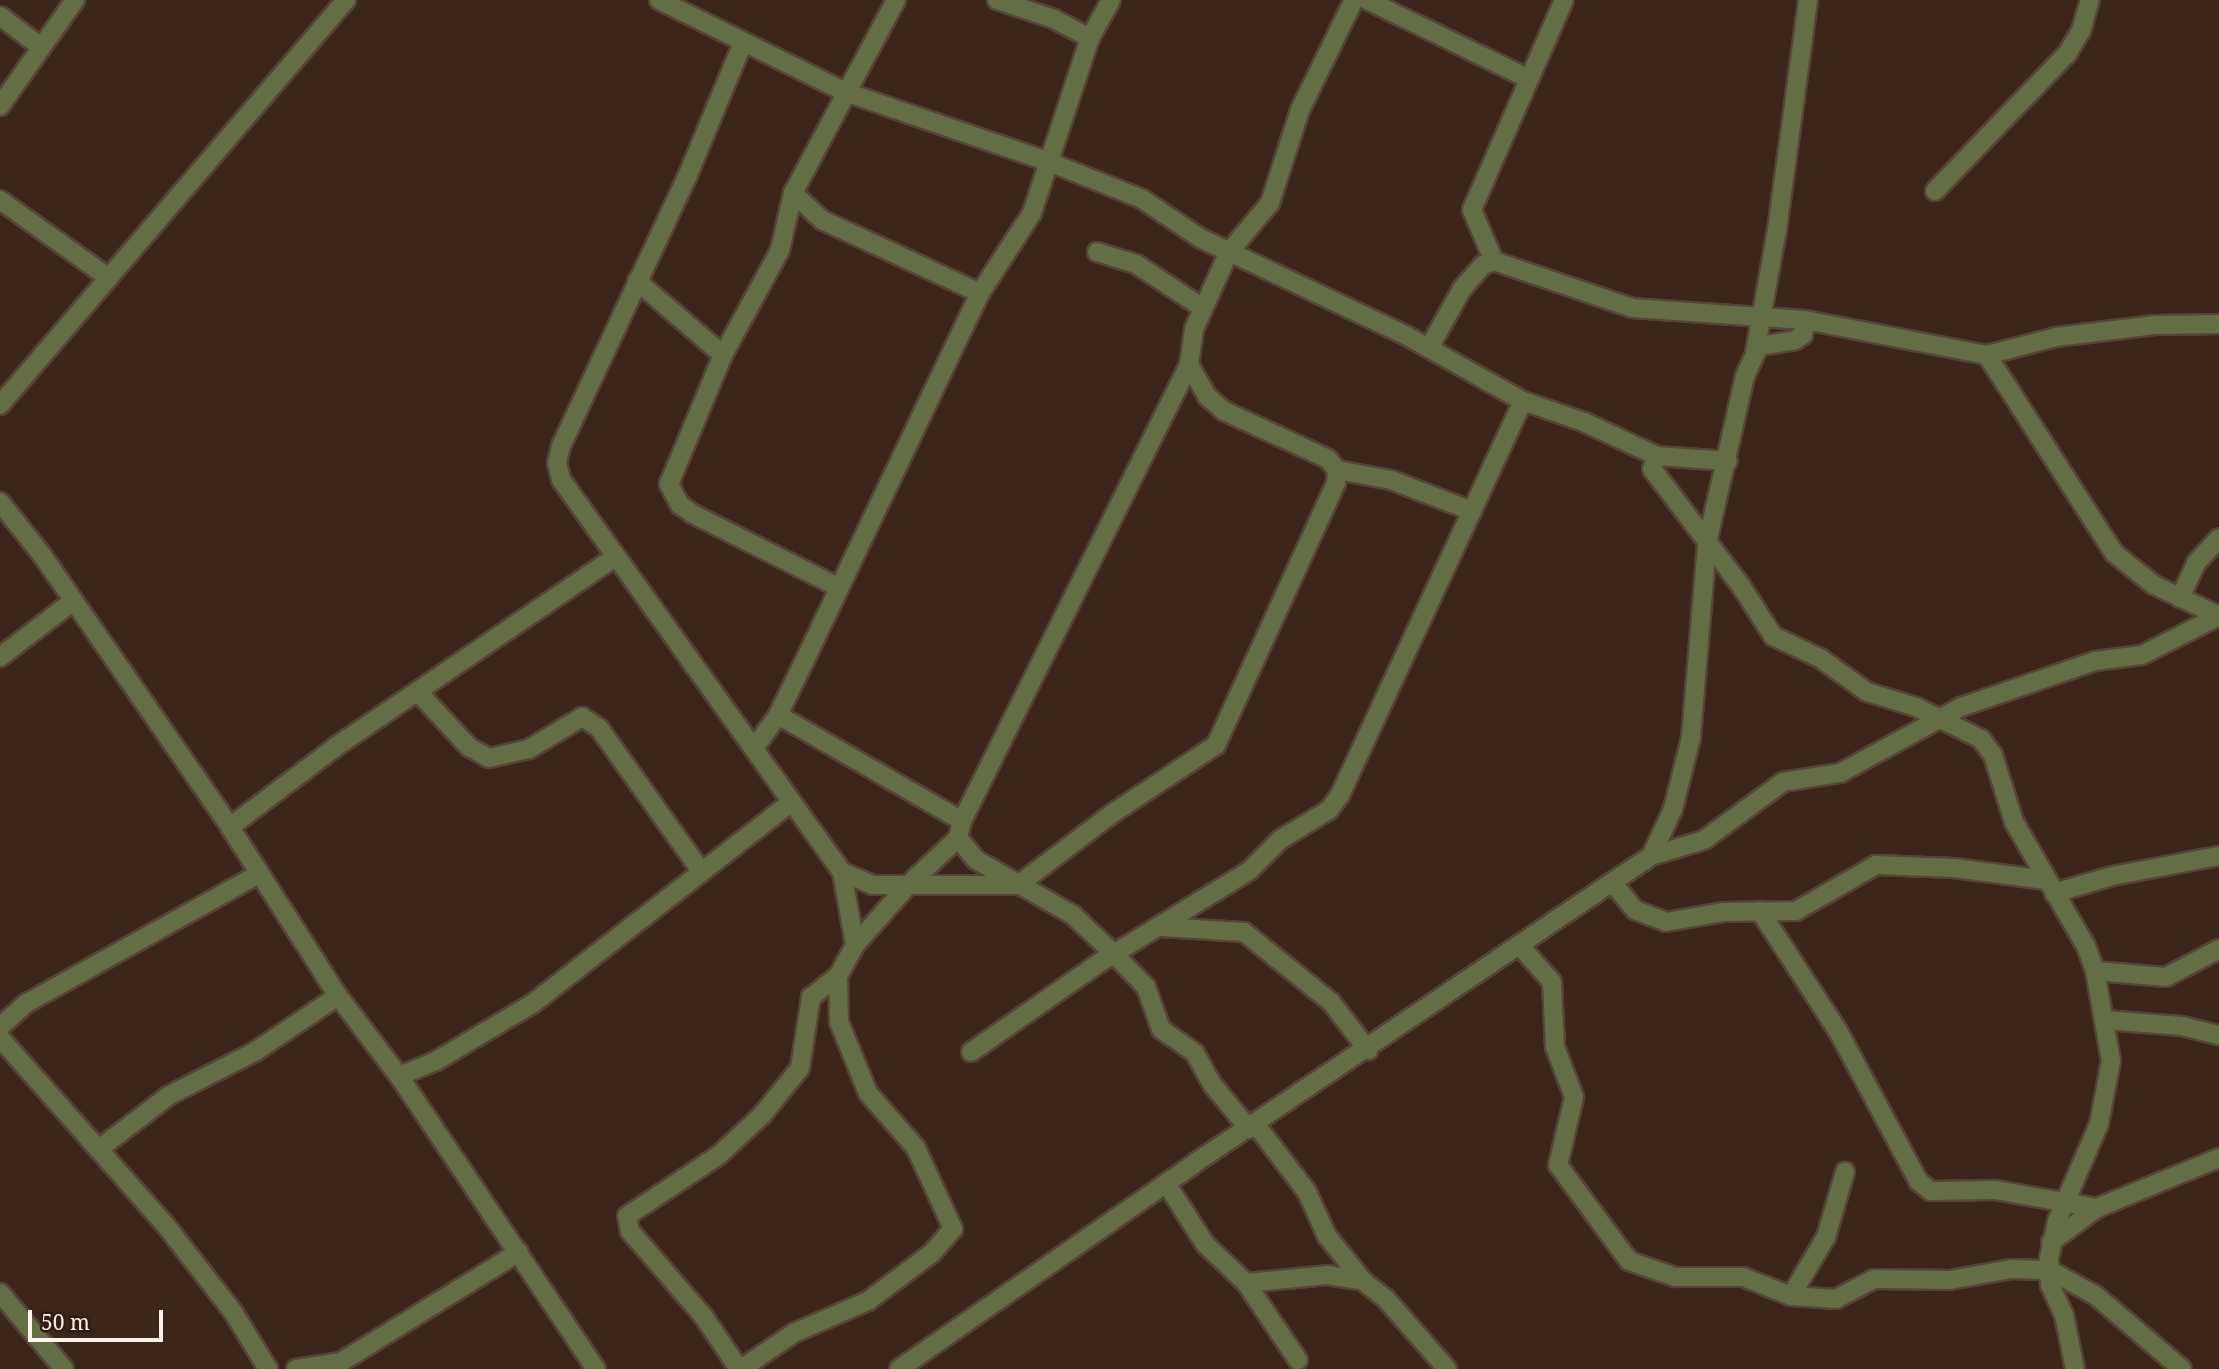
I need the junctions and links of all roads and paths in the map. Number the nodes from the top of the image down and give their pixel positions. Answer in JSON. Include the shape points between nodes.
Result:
{"nodes":[{"id":1,"x":75,"y":0,"type":"edge"},
{"id":2,"x":659,"y":0,"type":"edge"},
{"id":3,"x":896,"y":0,"type":"edge"},
{"id":4,"x":997,"y":0,"type":"edge"},
{"id":5,"x":1111,"y":0,"type":"edge"},
{"id":6,"x":1353,"y":0,"type":"edge"},
{"id":7,"x":1367,"y":0,"type":"edge"},
{"id":8,"x":1564,"y":0,"type":"edge"},
{"id":9,"x":1808,"y":0,"type":"edge"},
{"id":10,"x":2090,"y":0,"type":"edge"},
{"id":11,"x":339,"y":2,"type":"edge"},
{"id":12,"x":0,"y":16,"type":"edge"},
{"id":13,"x":1090,"y":38,"type":"junction"},
{"id":14,"x":742,"y":44,"type":"junction"},
{"id":15,"x":41,"y":47,"type":"junction"},
{"id":16,"x":1529,"y":79,"type":"junction"},
{"id":17,"x":845,"y":92,"type":"junction"},
{"id":18,"x":0,"y":106,"type":"edge"},
{"id":19,"x":1049,"y":162,"type":"junction"},
{"id":20,"x":1935,"y":191,"type":"dead end"},
{"id":21,"x":793,"y":193,"type":"junction"},
{"id":22,"x":0,"y":200,"type":"edge"},
{"id":23,"x":1097,"y":252,"type":"dead end"},
{"id":24,"x":1229,"y":252,"type":"junction"},
{"id":25,"x":1494,"y":261,"type":"junction"},
{"id":26,"x":106,"y":276,"type":"junction"},
{"id":27,"x":637,"y":281,"type":"junction"},
{"id":28,"x":980,"y":293,"type":"junction"},
{"id":29,"x":1203,"y":308,"type":"junction"},
{"id":30,"x":1759,"y":315,"type":"junction"},
{"id":31,"x":1805,"y":320,"type":"junction"},
{"id":32,"x":2219,"y":324,"type":"edge"},
{"id":33,"x":1429,"y":348,"type":"junction"},
{"id":34,"x":1755,"y":352,"type":"junction"},
{"id":35,"x":723,"y":355,"type":"junction"},
{"id":36,"x":1987,"y":355,"type":"junction"},
{"id":37,"x":1189,"y":365,"type":"junction"},
{"id":38,"x":1523,"y":401,"type":"junction"},
{"id":39,"x":0,"y":405,"type":"edge"},
{"id":40,"x":1657,"y":456,"type":"junction"},
{"id":41,"x":1728,"y":461,"type":"junction"},
{"id":42,"x":1338,"y":470,"type":"junction"},
{"id":43,"x":0,"y":502,"type":"edge"},
{"id":44,"x":1472,"y":511,"type":"junction"},
{"id":45,"x":2219,"y":538,"type":"edge"},
{"id":46,"x":1707,"y":543,"type":"junction"},
{"id":47,"x":615,"y":556,"type":"junction"},
{"id":48,"x":838,"y":587,"type":"junction"},
{"id":49,"x":2180,"y":598,"type":"junction"},
{"id":50,"x":72,"y":603,"type":"junction"},
{"id":51,"x":0,"y":657,"type":"edge"},
{"id":52,"x":418,"y":692,"type":"junction"},
{"id":53,"x":778,"y":715,"type":"junction"},
{"id":54,"x":1938,"y":718,"type":"junction"},
{"id":55,"x":755,"y":747,"type":"junction"},
{"id":56,"x":790,"y":803,"type":"junction"},
{"id":57,"x":230,"y":827,"type":"junction"},
{"id":58,"x":960,"y":829,"type":"junction"},
{"id":59,"x":1651,"y":856,"type":"junction"},
{"id":60,"x":2219,"y":856,"type":"edge"},
{"id":61,"x":701,"y":872,"type":"junction"},
{"id":62,"x":842,"y":872,"type":"junction"},
{"id":63,"x":259,"y":874,"type":"junction"},
{"id":64,"x":1612,"y":883,"type":"junction"},
{"id":65,"x":909,"y":884,"type":"junction"},
{"id":66,"x":1018,"y":885,"type":"junction"},
{"id":67,"x":2050,"y":886,"type":"junction"},
{"id":68,"x":1760,"y":911,"type":"junction"},
{"id":69,"x":1161,"y":927,"type":"junction"},
{"id":70,"x":855,"y":945,"type":"junction"},
{"id":71,"x":1520,"y":946,"type":"junction"},
{"id":72,"x":2219,"y":949,"type":"edge"},
{"id":73,"x":1114,"y":954,"type":"junction"},
{"id":74,"x":2095,"y":971,"type":"junction"},
{"id":75,"x":838,"y":976,"type":"junction"},
{"id":76,"x":338,"y":996,"type":"junction"},
{"id":77,"x":2105,"y":1020,"type":"junction"},
{"id":78,"x":0,"y":1027,"type":"edge"},
{"id":79,"x":2219,"y":1035,"type":"edge"},
{"id":80,"x":0,"y":1038,"type":"edge"},
{"id":81,"x":1368,"y":1050,"type":"junction"},
{"id":82,"x":971,"y":1052,"type":"dead end"},
{"id":83,"x":399,"y":1076,"type":"junction"},
{"id":84,"x":1253,"y":1127,"type":"junction"},
{"id":85,"x":99,"y":1149,"type":"junction"},
{"id":86,"x":2219,"y":1158,"type":"edge"},
{"id":87,"x":1845,"y":1172,"type":"dead end"},
{"id":88,"x":1166,"y":1183,"type":"junction"},
{"id":89,"x":2063,"y":1205,"type":"junction"},
{"id":90,"x":2096,"y":1208,"type":"junction"},
{"id":91,"x":2051,"y":1242,"type":"junction"},
{"id":92,"x":519,"y":1252,"type":"junction"},
{"id":93,"x":2049,"y":1270,"type":"junction"},
{"id":94,"x":1363,"y":1281,"type":"junction"},
{"id":95,"x":1246,"y":1283,"type":"junction"},
{"id":96,"x":0,"y":1293,"type":"edge"},
{"id":97,"x":1791,"y":1296,"type":"junction"},
{"id":98,"x":1298,"y":1360,"type":"dead end"},
{"id":99,"x":907,"y":1367,"type":"edge"},
{"id":100,"x":64,"y":1369,"type":"edge"},
{"id":101,"x":268,"y":1369,"type":"edge"},
{"id":102,"x":296,"y":1369,"type":"edge"},
{"id":103,"x":596,"y":1369,"type":"edge"},
{"id":104,"x":740,"y":1369,"type":"edge"},
{"id":105,"x":1447,"y":1369,"type":"edge"},
{"id":106,"x":2075,"y":1369,"type":"edge"},
{"id":107,"x":2182,"y":1369,"type":"edge"}],
"edges":[{"from":1,"to":15,"type":"street"},
{"from":2,"to":14,"type":"street"},
{"from":3,"to":17,"type":"street"},
{"from":4,"to":13,"type":"street","via":[[1054,19]]},
{"from":5,"to":13,"type":"street"},
{"from":6,"to":24,"type":"street","via":[[1300,110],[1270,203]]},
{"from":7,"to":16,"type":"street"},
{"from":8,"to":16,"type":"street"},
{"from":9,"to":30,"type":"street","via":[[1777,230]]},
{"from":10,"to":20,"type":"street","via":[[2081,31],[2067,54]]},
{"from":11,"to":26,"type":"street"},
{"from":12,"to":15,"type":"street"},
{"from":13,"to":19,"type":"street"},
{"from":14,"to":17,"type":"street"},
{"from":14,"to":27,"type":"street","via":[[687,177]]},
{"from":15,"to":18,"type":"street"},
{"from":16,"to":25,"type":"street","via":[[1472,210]]},
{"from":17,"to":19,"type":"street"},
{"from":17,"to":21,"type":"street"},
{"from":19,"to":24,"type":"street","via":[[1142,199]]},
{"from":19,"to":28,"type":"street","via":[[1032,214]]},
{"from":21,"to":28,"type":"street","via":[[822,220]]},
{"from":21,"to":35,"type":"street","via":[[780,250]]},
{"from":22,"to":26,"type":"street"},
{"from":23,"to":29,"type":"street","via":[[1136,264]]},
{"from":24,"to":29,"type":"street"},
{"from":24,"to":33,"type":"street"},
{"from":25,"to":30,"type":"street","via":[[1632,308]]},
{"from":25,"to":33,"type":"street","via":[[1483,265],[1462,289]]},
{"from":26,"to":39,"type":"street"},
{"from":27,"to":35,"type":"street"},
{"from":27,"to":47,"type":"street","via":[[557,463],[561,479]]},
{"from":28,"to":48,"type":"street"},
{"from":29,"to":37,"type":"street","via":[[1194,329]]},
{"from":30,"to":31,"type":"street"},
{"from":30,"to":34,"type":"street"},
{"from":31,"to":34,"type":"street","via":[[1803,335],[1766,343]]},
{"from":31,"to":36,"type":"street"},
{"from":32,"to":36,"type":"street","via":[[2155,325],[2056,337]]},
{"from":33,"to":38,"type":"street"},
{"from":34,"to":41,"type":"street"},
{"from":35,"to":48,"type":"street","via":[[670,474],[671,492],[693,514]]},
{"from":36,"to":49,"type":"street","via":[[2114,553],[2132,570]]},
{"from":37,"to":42,"type":"street","via":[[1224,411],[1328,459]]},
{"from":37,"to":58,"type":"street"},
{"from":38,"to":40,"type":"street","via":[[1584,422]]},
{"from":38,"to":44,"type":"street"},
{"from":40,"to":41,"type":"street"},
{"from":40,"to":46,"type":"street","via":[[1652,469]]},
{"from":41,"to":46,"type":"street"},
{"from":42,"to":44,"type":"street","via":[[1391,480]]},
{"from":42,"to":66,"type":"street","via":[[1216,745],[1113,813]]},
{"from":43,"to":50,"type":"street"},
{"from":44,"to":69,"type":"street","via":[[1329,810],[1281,839],[1249,871]]},
{"from":45,"to":49,"type":"street","via":[[2196,563]]},
{"from":46,"to":54,"type":"street","via":[[1773,636],[1820,658],[1867,692]]},
{"from":46,"to":59,"type":"street","via":[[1691,738],[1666,830]]},
{"from":47,"to":52,"type":"street"},
{"from":47,"to":55,"type":"street"},
{"from":48,"to":53,"type":"street"},
{"from":49,"to":54,"type":"street","via":[[2219,615],[2142,655],[2095,661]]},
{"from":50,"to":51,"type":"street"},
{"from":50,"to":57,"type":"street"},
{"from":52,"to":57,"type":"street"},
{"from":52,"to":61,"type":"street","via":[[469,747],[489,758],[529,749],[582,717],[599,728]]},
{"from":53,"to":55,"type":"street"},
{"from":53,"to":58,"type":"street"},
{"from":54,"to":59,"type":"street","via":[[1840,774],[1783,782],[1704,840]]},
{"from":54,"to":67,"type":"street","via":[[1981,739],[1993,755],[2014,822]]},
{"from":55,"to":56,"type":"street"},
{"from":56,"to":61,"type":"street"},
{"from":56,"to":62,"type":"street"},
{"from":57,"to":63,"type":"street"},
{"from":58,"to":65,"type":"street"},
{"from":58,"to":66,"type":"street","via":[[976,860]]},
{"from":59,"to":64,"type":"street"},
{"from":60,"to":67,"type":"street"},
{"from":61,"to":83,"type":"street","via":[[532,1004],[436,1061]]},
{"from":62,"to":65,"type":"street","via":[[872,885]]},
{"from":62,"to":70,"type":"street"},
{"from":63,"to":76,"type":"street"},
{"from":63,"to":78,"type":"street","via":[[38,996]]},
{"from":64,"to":68,"type":"street","via":[[1635,910],[1650,919],[1667,922]]},
{"from":64,"to":71,"type":"street"},
{"from":65,"to":66,"type":"street"},
{"from":65,"to":70,"type":"street"},
{"from":66,"to":73,"type":"street","via":[[1073,915]]},
{"from":67,"to":68,"type":"street","via":[[1954,868],[1876,865],[1796,911]]},
{"from":67,"to":74,"type":"street"},
{"from":68,"to":89,"type":"street","via":[[1838,1031],[1919,1182],[1931,1191],[1994,1190]]},
{"from":69,"to":73,"type":"street"},
{"from":69,"to":81,"type":"street","via":[[1244,932],[1331,1002]]},
{"from":70,"to":75,"type":"street"},
{"from":71,"to":81,"type":"street"},
{"from":71,"to":97,"type":"street","via":[[1552,982],[1555,1047],[1574,1097],[1558,1165],[1623,1255],[1638,1266],[1675,1277],[1743,1277]]},
{"from":72,"to":74,"type":"street","via":[[2166,977]]},
{"from":73,"to":82,"type":"street"},
{"from":73,"to":84,"type":"street","via":[[1146,987],[1161,1029],[1195,1053],[1212,1084]]},
{"from":74,"to":77,"type":"street"},
{"from":75,"to":104,"type":"street","via":[[811,997],[800,1068],[762,1115],[719,1154],[627,1216],[630,1231],[704,1317]]},
{"from":75,"to":104,"type":"street","via":[[839,1022],[868,1093],[916,1149],[953,1229],[932,1253],[868,1301],[794,1333]]},
{"from":76,"to":83,"type":"street"},
{"from":76,"to":85,"type":"street","via":[[256,1051],[168,1096]]},
{"from":77,"to":79,"type":"street","via":[[2182,1026]]},
{"from":77,"to":89,"type":"street","via":[[2109,1085],[2099,1124]]},
{"from":80,"to":85,"type":"street"},
{"from":81,"to":84,"type":"street"},
{"from":83,"to":92,"type":"street"},
{"from":84,"to":88,"type":"street"},
{"from":84,"to":94,"type":"street","via":[[1307,1192],[1327,1236]]},
{"from":85,"to":101,"type":"street","via":[[233,1312]]},
{"from":86,"to":90,"type":"street"},
{"from":87,"to":97,"type":"street","via":[[1826,1237]]},
{"from":88,"to":95,"type":"street","via":[[1205,1244]]},
{"from":88,"to":99,"type":"street"},
{"from":89,"to":90,"type":"street"},
{"from":89,"to":91,"type":"street"},
{"from":90,"to":91,"type":"street"},
{"from":91,"to":93,"type":"street"},
{"from":92,"to":102,"type":"street","via":[[341,1362]]},
{"from":92,"to":103,"type":"street"},
{"from":93,"to":97,"type":"street","via":[[2012,1269],[1950,1280],[1874,1279],[1836,1299]]},
{"from":93,"to":106,"type":"street"},
{"from":93,"to":107,"type":"street","via":[[2095,1295]]},
{"from":94,"to":95,"type":"street","via":[[1327,1275]]},
{"from":94,"to":105,"type":"street","via":[[1386,1299]]},
{"from":95,"to":98,"type":"street"},
{"from":96,"to":100,"type":"street"}]}
